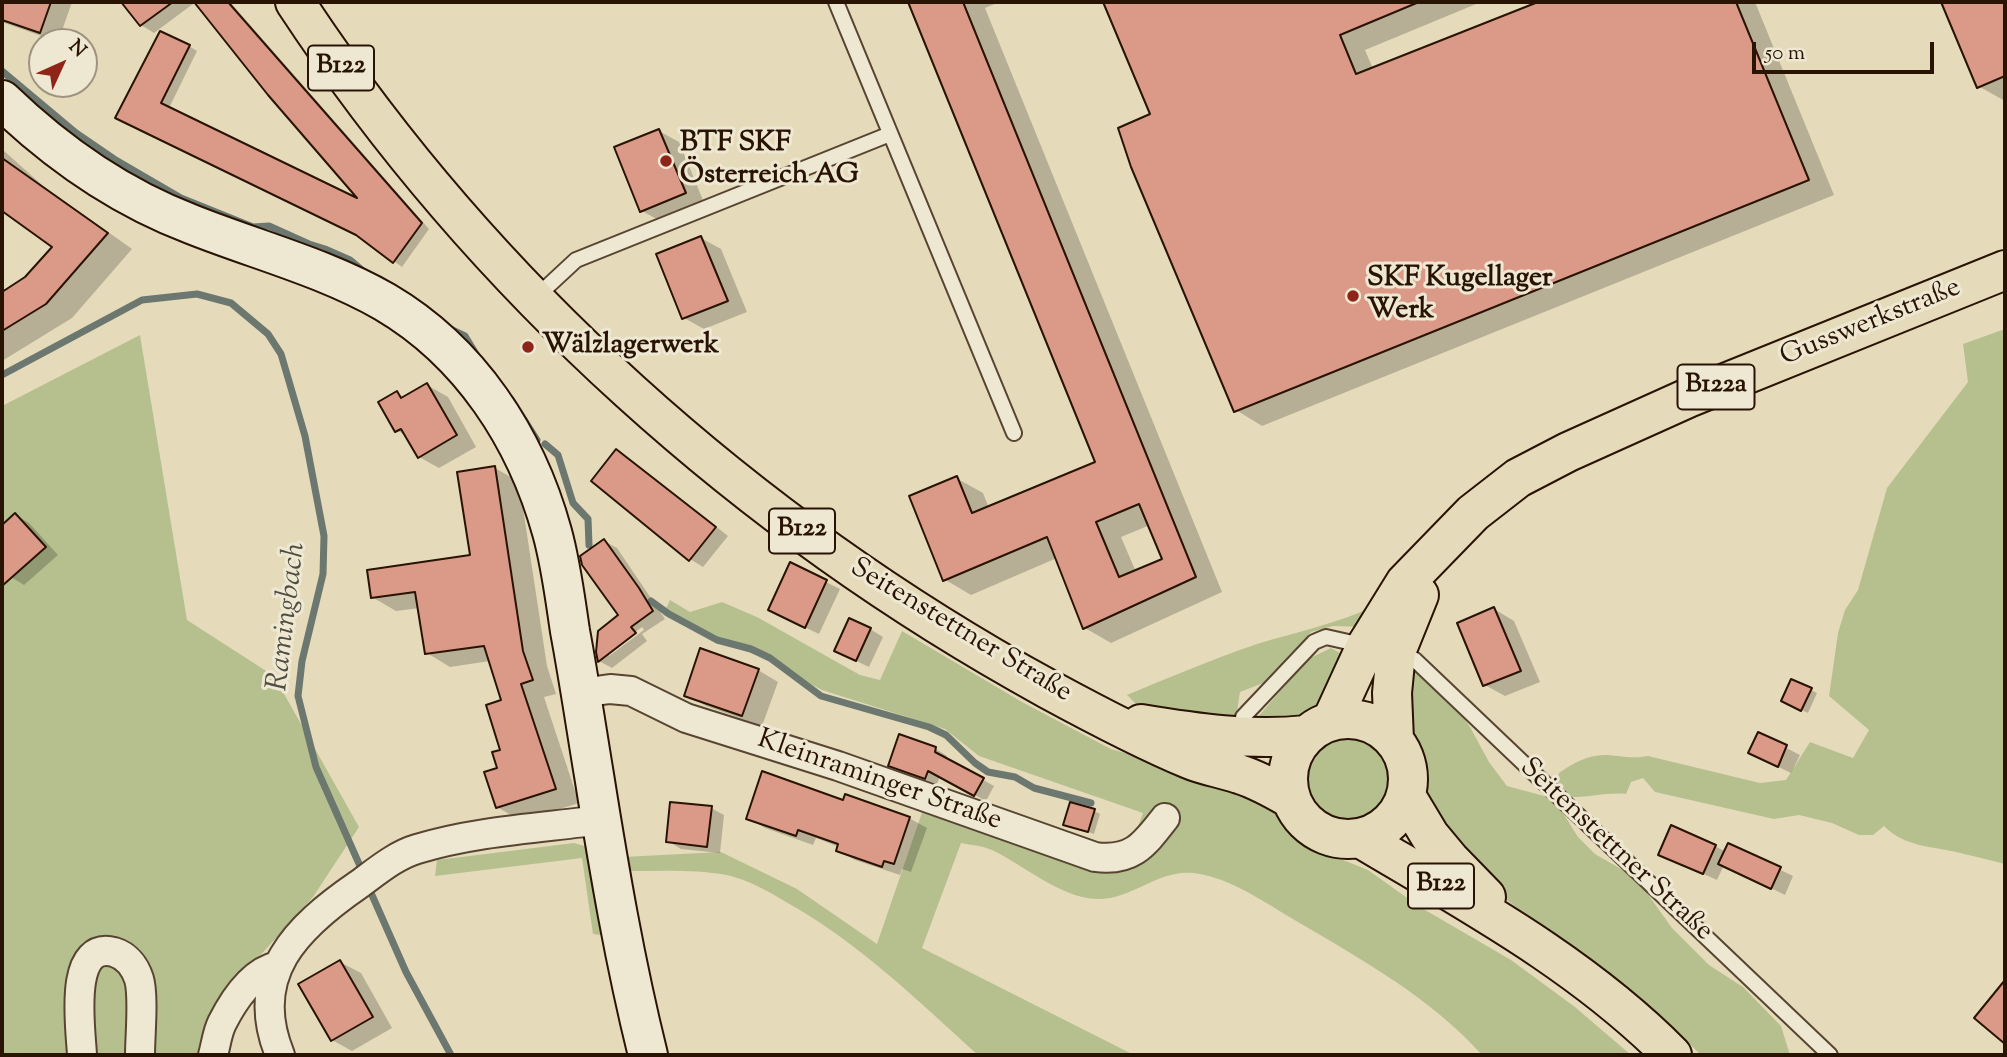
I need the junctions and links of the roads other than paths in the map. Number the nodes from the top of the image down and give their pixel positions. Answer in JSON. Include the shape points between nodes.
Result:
{"nodes":[{"id":1,"x":295,"y":2,"type":"edge"},
{"id":2,"x":836,"y":2,"type":"edge"},
{"id":3,"x":2,"y":100,"type":"edge"},
{"id":4,"x":890,"y":134,"type":"junction"},
{"id":5,"x":2005,"y":270,"type":"edge"},
{"id":6,"x":533,"y":300,"type":"junction"},
{"id":7,"x":1014,"y":433,"type":"dead end"},
{"id":8,"x":1381,"y":649,"type":"junction"},
{"id":9,"x":581,"y":693,"type":"junction"},
{"id":10,"x":1243,"y":717,"type":"dead end"},
{"id":11,"x":1104,"y":718,"type":"junction"},
{"id":12,"x":1319,"y":728,"type":"junction"},
{"id":13,"x":1394,"y":740,"type":"junction"},
{"id":14,"x":1406,"y":796,"type":"junction"},
{"id":15,"x":1291,"y":799,"type":"junction"},
{"id":16,"x":1165,"y":818,"type":"dead end"},
{"id":17,"x":601,"y":820,"type":"junction"},
{"id":18,"x":1360,"y":838,"type":"junction"},
{"id":19,"x":1521,"y":934,"type":"junction"},
{"id":20,"x":277,"y":966,"type":"junction"},
{"id":21,"x":82,"y":1055,"type":"edge"},
{"id":22,"x":139,"y":1055,"type":"edge"},
{"id":23,"x":213,"y":1055,"type":"edge"},
{"id":24,"x":279,"y":1055,"type":"edge"},
{"id":25,"x":648,"y":1055,"type":"edge"},
{"id":26,"x":1672,"y":1055,"type":"edge"},
{"id":27,"x":1830,"y":1055,"type":"edge"}],
"edges":[{"from":1,"to":6,"type":"main road","name":"Seitenstettner Straße","number":"B122","via":[[389,133]]},
{"from":2,"to":4,"type":"lane"},
{"from":3,"to":9,"type":"main road","via":[[104,181],[188,223],[360,289],[415,322],[468,371],[508,426],[532,474],[553,536]]},
{"from":4,"to":6,"type":"lane","via":[[576,260]]},
{"from":4,"to":7,"type":"lane"},
{"from":5,"to":8,"type":"main road","name":"Gusswerkstraße","number":"B122a","via":[[1688,398],[1518,478],[1446,539],[1410,614]]},
{"from":6,"to":11,"type":"main road","name":"Seitenstettner Straße","number":"B122","via":[[734,479],[839,558],[987,654]]},
{"from":8,"to":10,"type":"lane","name":"Seitenstettner Straße","via":[[1326,637],[1314,642]]},
{"from":8,"to":12,"type":"main road","name":"Gusswerkstraße","number":"B122a"},
{"from":8,"to":13,"type":"main road","name":"Gusswerkstraße","number":"B122a","via":[[1392,693]]},
{"from":8,"to":27,"type":"lane","name":"Seitenstettner Straße","via":[[1415,660]]},
{"from":9,"to":16,"type":"street","name":"Kleinraminger Straße","via":[[631,691],[686,718],[1095,857],[1126,856],[1143,846]]},
{"from":9,"to":17,"type":"main road"},
{"from":11,"to":12,"type":"main road","name":"Seitenstettner Straße","number":"B122","via":[[1227,735],[1289,737]]},
{"from":11,"to":15,"type":"main road","name":"Seitenstettner Straße","number":"B122","via":[[1189,759],[1265,783]]},
{"from":12,"to":13,"type":"main road","number":"B122","via":[[1355,718],[1377,725]]},
{"from":12,"to":15,"type":"main road","via":[[1293,754],[1288,776]]},
{"from":13,"to":14,"type":"main road","number":"B122","via":[[1404,757]]},
{"from":14,"to":18,"type":"main road","via":[[1396,816],[1380,830]]},
{"from":14,"to":19,"type":"main road","number":"B122","via":[[1450,860]]},
{"from":15,"to":18,"type":"main road","number":"B122","via":[[1302,817],[1319,831],[1339,838]]},
{"from":17,"to":20,"type":"street","via":[[414,850],[323,909],[295,937]]},
{"from":17,"to":25,"type":"main road"},
{"from":18,"to":19,"type":"main road","number":"B122"},
{"from":19,"to":26,"type":"main road","number":"B122","via":[[1609,999]]},
{"from":20,"to":23,"type":"street","via":[[255,977],[241,994],[221,1025]]},
{"from":20,"to":24,"type":"street","via":[[269,998],[270,1026]]},
{"from":21,"to":22,"type":"street","via":[[79,986],[84,967],[94,955],[106,951],[133,964],[140,982]]}]}
